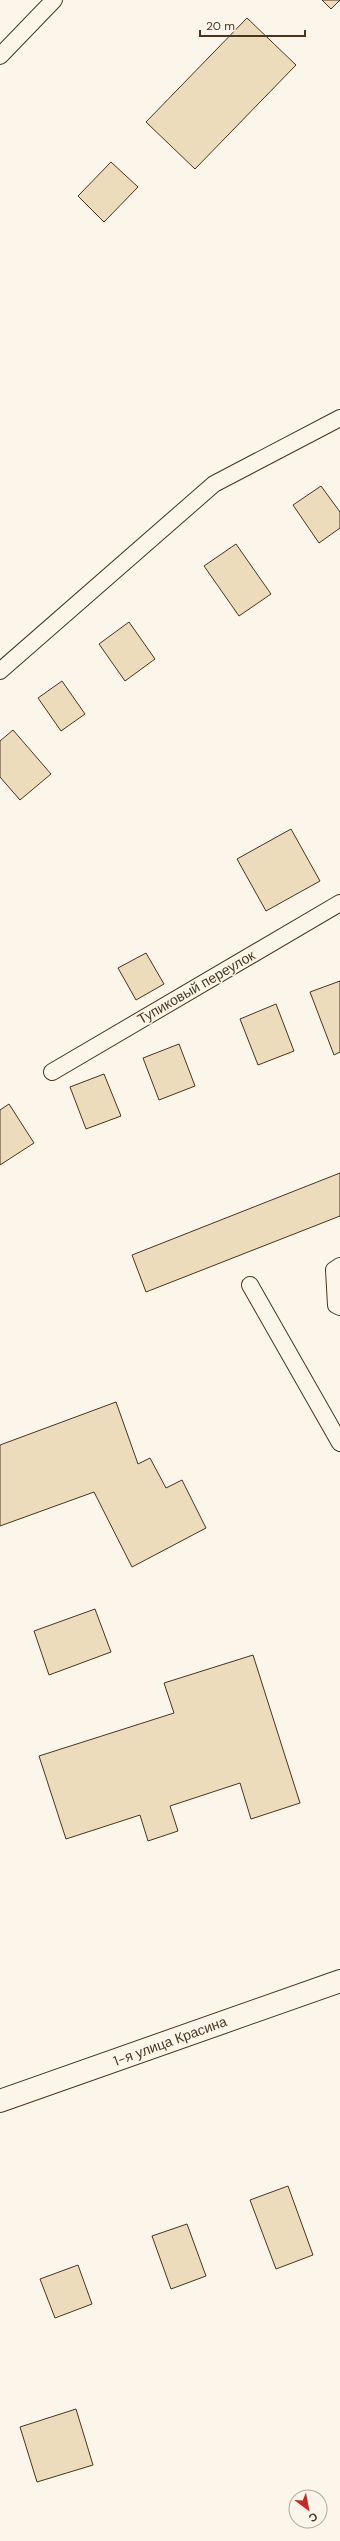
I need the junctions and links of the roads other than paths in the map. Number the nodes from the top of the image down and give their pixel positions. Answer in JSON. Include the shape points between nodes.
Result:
{"nodes":[{"id":1,"x":54,"y":0,"type":"edge"},
{"id":2,"x":0,"y":56,"type":"edge"},
{"id":3,"x":340,"y":418,"type":"edge"},
{"id":4,"x":0,"y":670,"type":"edge"},
{"id":5,"x":340,"y":903,"type":"edge"},
{"id":6,"x":52,"y":1072,"type":"dead end"},
{"id":7,"x":340,"y":1266,"type":"edge"},
{"id":8,"x":250,"y":1285,"type":"dead end"},
{"id":9,"x":340,"y":1307,"type":"edge"},
{"id":10,"x":340,"y":1442,"type":"edge"},
{"id":11,"x":340,"y":1981,"type":"edge"},
{"id":12,"x":0,"y":2102,"type":"edge"}],
"edges":[{"from":1,"to":2,"type":"lane"},
{"from":3,"to":4,"type":"lane","via":[[214,484]]},
{"from":5,"to":6,"type":"lane","name":"Тупиковый переулок"},
{"from":7,"to":9,"type":"lane","via":[[334,1270],[336,1305]]},
{"from":8,"to":10,"type":"lane"},
{"from":11,"to":12,"type":"street","name":"1-я улица Красина"}]}
